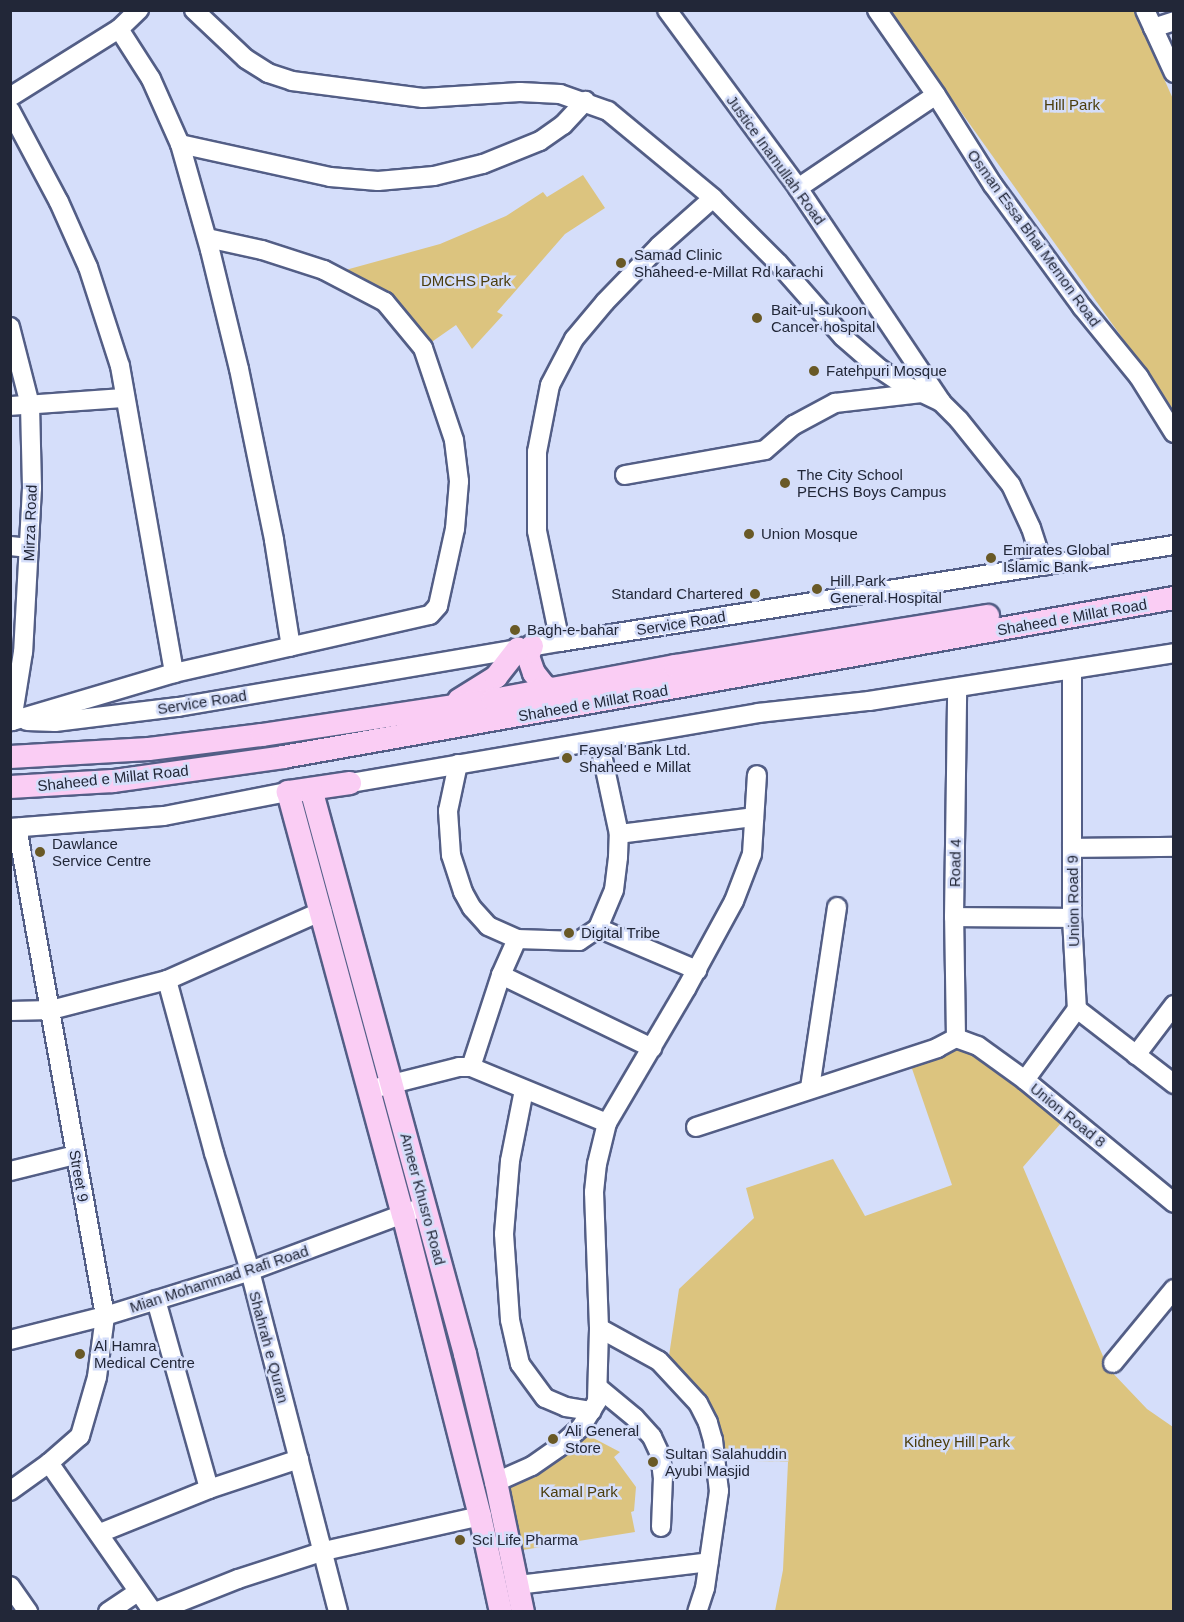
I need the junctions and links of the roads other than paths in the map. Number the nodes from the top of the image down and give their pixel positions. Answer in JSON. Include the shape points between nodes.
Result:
{"nodes":[{"id":1,"x":139,"y":10,"type":"edge"},
{"id":2,"x":194,"y":10,"type":"edge"},
{"id":3,"x":218,"y":10,"type":"edge"},
{"id":4,"x":667,"y":10,"type":"edge"},
{"id":5,"x":877,"y":10,"type":"edge"},
{"id":6,"x":1145,"y":10,"type":"edge"},
{"id":7,"x":1173,"y":21,"type":"edge"},
{"id":8,"x":1153,"y":28,"type":"junction"},
{"id":9,"x":119,"y":29,"type":"junction"},
{"id":10,"x":215,"y":29,"type":"junction"},
{"id":11,"x":1173,"y":73,"type":"edge"},
{"id":12,"x":936,"y":95,"type":"junction"},
{"id":13,"x":10,"y":98,"type":"edge"},
{"id":14,"x":585,"y":100,"type":"junction"},
{"id":15,"x":10,"y":110,"type":"edge"},
{"id":16,"x":180,"y":144,"type":"junction"},
{"id":17,"x":798,"y":188,"type":"junction"},
{"id":18,"x":713,"y":198,"type":"junction"},
{"id":19,"x":207,"y":238,"type":"junction"},
{"id":20,"x":10,"y":327,"type":"edge"},
{"id":21,"x":906,"y":352,"type":"junction"},
{"id":22,"x":880,"y":369,"type":"junction"},
{"id":23,"x":921,"y":393,"type":"junction"},
{"id":24,"x":125,"y":398,"type":"junction"},
{"id":25,"x":941,"y":402,"type":"junction"},
{"id":26,"x":30,"y":405,"type":"junction"},
{"id":27,"x":10,"y":406,"type":"edge"},
{"id":28,"x":1173,"y":433,"type":"edge"},
{"id":29,"x":626,"y":475,"type":"dead end"},
{"id":30,"x":1173,"y":545,"type":"edge"},
{"id":31,"x":10,"y":546,"type":"edge"},
{"id":32,"x":29,"y":548,"type":"junction"},
{"id":33,"x":1043,"y":566,"type":"junction"},
{"id":34,"x":1173,"y":586,"type":"edge"},
{"id":35,"x":1173,"y":598,"type":"edge"},
{"id":36,"x":560,"y":642,"type":"junction"},
{"id":37,"x":291,"y":647,"type":"junction"},
{"id":38,"x":525,"y":647,"type":"junction"},
{"id":39,"x":1173,"y":653,"type":"edge"},
{"id":40,"x":1072,"y":670,"type":"junction"},
{"id":41,"x":174,"y":673,"type":"junction"},
{"id":42,"x":957,"y":687,"type":"junction"},
{"id":43,"x":553,"y":690,"type":"junction"},
{"id":44,"x":444,"y":707,"type":"junction"},
{"id":45,"x":11,"y":721,"type":"edge"},
{"id":46,"x":599,"y":741,"type":"junction"},
{"id":47,"x":368,"y":743,"type":"junction"},
{"id":48,"x":176,"y":747,"type":"junction"},
{"id":49,"x":322,"y":751,"type":"junction"},
{"id":50,"x":10,"y":757,"type":"edge"},
{"id":51,"x":232,"y":764,"type":"junction"},
{"id":52,"x":458,"y":764,"type":"junction"},
{"id":53,"x":10,"y":766,"type":"edge"},
{"id":54,"x":757,"y":775,"type":"dead end"},
{"id":55,"x":10,"y":778,"type":"edge"},
{"id":56,"x":350,"y":783,"type":"junction"},
{"id":57,"x":10,"y":786,"type":"edge"},
{"id":58,"x":311,"y":789,"type":"junction"},
{"id":59,"x":288,"y":792,"type":"junction"},
{"id":60,"x":754,"y":817,"type":"junction"},
{"id":61,"x":14,"y":828,"type":"edge"},
{"id":62,"x":619,"y":834,"type":"junction"},
{"id":63,"x":1173,"y":847,"type":"edge"},
{"id":64,"x":1072,"y":848,"type":"junction"},
{"id":65,"x":837,"y":907,"type":"dead end"},
{"id":66,"x":322,"y":911,"type":"junction"},
{"id":67,"x":954,"y":917,"type":"junction"},
{"id":68,"x":1072,"y":918,"type":"junction"},
{"id":69,"x":598,"y":928,"type":"junction"},
{"id":70,"x":517,"y":939,"type":"junction"},
{"id":71,"x":697,"y":970,"type":"junction"},
{"id":72,"x":501,"y":975,"type":"junction"},
{"id":73,"x":167,"y":980,"type":"junction"},
{"id":74,"x":1173,"y":1005,"type":"edge"},
{"id":75,"x":1077,"y":1009,"type":"junction"},
{"id":76,"x":51,"y":1010,"type":"junction"},
{"id":77,"x":10,"y":1011,"type":"edge"},
{"id":78,"x":956,"y":1038,"type":"junction"},
{"id":79,"x":652,"y":1048,"type":"junction"},
{"id":80,"x":1136,"y":1055,"type":"junction"},
{"id":81,"x":471,"y":1066,"type":"junction"},
{"id":82,"x":1025,"y":1080,"type":"junction"},
{"id":83,"x":1173,"y":1084,"type":"edge"},
{"id":84,"x":381,"y":1087,"type":"junction"},
{"id":85,"x":810,"y":1088,"type":"junction"},
{"id":86,"x":524,"y":1090,"type":"junction"},
{"id":87,"x":607,"y":1124,"type":"junction"},
{"id":88,"x":696,"y":1126,"type":"dead end"},
{"id":89,"x":75,"y":1155,"type":"junction"},
{"id":90,"x":10,"y":1171,"type":"edge"},
{"id":91,"x":1173,"y":1203,"type":"edge"},
{"id":92,"x":424,"y":1206,"type":"junction"},
{"id":93,"x":403,"y":1214,"type":"junction"},
{"id":94,"x":249,"y":1271,"type":"junction"},
{"id":95,"x":1173,"y":1289,"type":"edge"},
{"id":96,"x":156,"y":1300,"type":"junction"},
{"id":97,"x":1167,"y":1313,"type":"edge"},
{"id":98,"x":105,"y":1316,"type":"junction"},
{"id":99,"x":599,"y":1328,"type":"junction"},
{"id":100,"x":10,"y":1340,"type":"edge"},
{"id":101,"x":1113,"y":1363,"type":"dead end"},
{"id":102,"x":600,"y":1389,"type":"junction"},
{"id":103,"x":592,"y":1411,"type":"junction"},
{"id":104,"x":298,"y":1459,"type":"junction"},
{"id":105,"x":49,"y":1463,"type":"junction"},
{"id":106,"x":496,"y":1482,"type":"junction"},
{"id":107,"x":209,"y":1490,"type":"junction"},
{"id":108,"x":10,"y":1491,"type":"edge"},
{"id":109,"x":480,"y":1516,"type":"junction"},
{"id":110,"x":661,"y":1527,"type":"dead end"},
{"id":111,"x":100,"y":1533,"type":"junction"},
{"id":112,"x":324,"y":1551,"type":"junction"},
{"id":113,"x":709,"y":1563,"type":"junction"},
{"id":114,"x":517,"y":1585,"type":"junction"},
{"id":115,"x":10,"y":1586,"type":"edge"},
{"id":116,"x":138,"y":1592,"type":"junction"},
{"id":117,"x":28,"y":1611,"type":"edge"},
{"id":118,"x":108,"y":1611,"type":"edge"},
{"id":119,"x":154,"y":1611,"type":"edge"},
{"id":120,"x":338,"y":1611,"type":"edge"},
{"id":121,"x":501,"y":1611,"type":"edge"},
{"id":122,"x":523,"y":1611,"type":"edge"},
{"id":123,"x":697,"y":1611,"type":"edge"}],
"edges":[{"from":1,"to":9,"type":"street"},
{"from":2,"to":10,"type":"street"},
{"from":3,"to":10,"type":"street"},
{"from":4,"to":17,"type":"street","name":"Justice Inamullah Road"},
{"from":5,"to":12,"type":"street","name":"Osman Essa Bhai Memon Road"},
{"from":6,"to":8,"type":"street"},
{"from":7,"to":8,"type":"street"},
{"from":8,"to":11,"type":"street"},
{"from":9,"to":13,"type":"street"},
{"from":9,"to":16,"type":"street","via":[[152,79]]},
{"from":10,"to":14,"type":"street","via":[[246,59],[268,73],[292,81],[423,98],[520,92]]},
{"from":12,"to":17,"type":"street"},
{"from":12,"to":28,"type":"street","name":"Osman Essa Bhai Memon Road","via":[[993,185],[1082,307],[1139,377]]},
{"from":14,"to":16,"type":"street","via":[[563,125],[540,141],[483,165],[434,176],[378,181],[330,177]]},
{"from":14,"to":18,"type":"street","via":[[608,111]]},
{"from":15,"to":24,"type":"street","via":[[88,267],[120,366]]},
{"from":16,"to":19,"type":"street"},
{"from":17,"to":21,"type":"street","name":"Justice Inamullah Road"},
{"from":18,"to":22,"type":"street","via":[[778,263],[843,337]]},
{"from":18,"to":36,"type":"street","via":[[659,246],[606,302],[574,339],[550,386],[537,452],[537,531]]},
{"from":19,"to":37,"type":"street","via":[[242,380]]},
{"from":19,"to":37,"type":"street","via":[[324,270],[385,302],[423,348],[453,440],[459,481],[455,529],[438,606],[430,615]]},
{"from":20,"to":26,"type":"street","name":"Mirza Road"},
{"from":21,"to":22,"type":"street","via":[[894,366]]},
{"from":21,"to":25,"type":"street","name":"Justice Inamullah Road"},
{"from":22,"to":23,"type":"street"},
{"from":23,"to":25,"type":"street"},
{"from":23,"to":29,"type":"street","via":[[835,403],[794,425],[765,450]]},
{"from":24,"to":26,"type":"street"},
{"from":24,"to":41,"type":"street"},
{"from":25,"to":33,"type":"street","via":[[974,435],[1011,485]]},
{"from":26,"to":27,"type":"street"},
{"from":26,"to":32,"type":"street","name":"Mirza Road"},
{"from":30,"to":33,"type":"street","name":"Service Road"},
{"from":31,"to":32,"type":"street"},
{"from":32,"to":45,"type":"street","name":"Mirza Road","via":[[23,652]]},
{"from":33,"to":36,"type":"street","name":"Service Road"},
{"from":34,"to":43,"type":"main road","name":"Shaheed e Millat Road","via":[[675,666]]},
{"from":35,"to":47,"type":"main road","name":"Shaheed e Millat Road"},
{"from":36,"to":38,"type":"street","name":"Service Road"},
{"from":37,"to":41,"type":"street"},
{"from":38,"to":43,"type":"main road","via":[[534,673],[544,686]]},
{"from":38,"to":44,"type":"main road","via":[[496,677]]},
{"from":38,"to":45,"type":"street","name":"Service Road","via":[[178,707],[55,722]]},
{"from":39,"to":40,"type":"street"},
{"from":40,"to":42,"type":"street"},
{"from":40,"to":64,"type":"street","name":"Union Road 9"},
{"from":41,"to":45,"type":"street"},
{"from":42,"to":46,"type":"street","via":[[758,713]]},
{"from":42,"to":67,"type":"street","name":"Road 4"},
{"from":43,"to":44,"type":"main road","name":"Shaheed e Millat Road"},
{"from":44,"to":48,"type":"main road","name":"Shaheed e Millat Road"},
{"from":46,"to":52,"type":"street"},
{"from":46,"to":62,"type":"street"},
{"from":47,"to":49,"type":"main road","name":"Shaheed e Millat Road"},
{"from":47,"to":56,"type":"main road","via":[[358,752]]},
{"from":48,"to":50,"type":"main road","name":"Shaheed e Millat Road"},
{"from":48,"to":53,"type":"main road","via":[[157,756]]},
{"from":49,"to":51,"type":"main road","name":"Shaheed e Millat Road"},
{"from":49,"to":56,"type":"main road","via":[[339,765]]},
{"from":51,"to":55,"type":"main road","via":[[217,760]]},
{"from":51,"to":57,"type":"main road","name":"Shaheed e Millat Road","via":[[112,781]]},
{"from":52,"to":56,"type":"street"},
{"from":52,"to":70,"type":"street","via":[[448,811],[451,855],[463,892],[488,926]]},
{"from":54,"to":60,"type":"street"},
{"from":56,"to":58,"type":"main road"},
{"from":58,"to":59,"type":"main road"},
{"from":58,"to":84,"type":"main road","name":"Ameer Khusro Road"},
{"from":59,"to":61,"type":"street","via":[[164,816]]},
{"from":59,"to":66,"type":"main road","name":"Ameer Khusro Road"},
{"from":60,"to":62,"type":"street"},
{"from":60,"to":71,"type":"street","via":[[752,854],[734,901]]},
{"from":61,"to":76,"type":"street","name":"Street 9"},
{"from":62,"to":69,"type":"street","via":[[614,890]]},
{"from":63,"to":64,"type":"street"},
{"from":64,"to":68,"type":"street","name":"Union Road 9"},
{"from":65,"to":85,"type":"street"},
{"from":66,"to":73,"type":"street"},
{"from":66,"to":84,"type":"main road","name":"Ameer Khusro Road"},
{"from":67,"to":68,"type":"street"},
{"from":67,"to":78,"type":"street","name":"Road 4"},
{"from":68,"to":75,"type":"street","name":"Union Road 9"},
{"from":69,"to":70,"type":"street","via":[[579,941]]},
{"from":69,"to":71,"type":"street"},
{"from":70,"to":72,"type":"street"},
{"from":71,"to":79,"type":"street"},
{"from":72,"to":79,"type":"street"},
{"from":72,"to":81,"type":"street"},
{"from":73,"to":76,"type":"street"},
{"from":73,"to":94,"type":"street","name":"Shahrah e Quran"},
{"from":74,"to":80,"type":"street"},
{"from":75,"to":80,"type":"street"},
{"from":75,"to":82,"type":"street"},
{"from":76,"to":77,"type":"street"},
{"from":76,"to":89,"type":"street","name":"Street 9"},
{"from":78,"to":82,"type":"street","name":"Union Road 8","via":[[978,1046]]},
{"from":78,"to":85,"type":"street","via":[[937,1048]]},
{"from":79,"to":87,"type":"street"},
{"from":80,"to":83,"type":"street"},
{"from":81,"to":84,"type":"street"},
{"from":81,"to":86,"type":"street"},
{"from":82,"to":91,"type":"street","name":"Union Road 8"},
{"from":84,"to":92,"type":"main road","name":"Ameer Khusro Road"},
{"from":84,"to":93,"type":"main road","name":"Ameer Khusro Road"},
{"from":85,"to":88,"type":"street"},
{"from":86,"to":87,"type":"street"},
{"from":86,"to":103,"type":"street","via":[[510,1161],[504,1234],[510,1320],[520,1364],[545,1398],[566,1407]]},
{"from":87,"to":99,"type":"street","via":[[594,1192]]},
{"from":89,"to":90,"type":"street"},
{"from":89,"to":98,"type":"street","name":"Street 9"},
{"from":92,"to":93,"type":"street","name":"Mian Mohammad Rafi Road"},
{"from":92,"to":106,"type":"main road","name":"Ameer Khusro Road"},
{"from":93,"to":94,"type":"street","name":"Mian Mohammad Rafi Road"},
{"from":93,"to":109,"type":"main road","name":"Ameer Khusro Road"},
{"from":94,"to":96,"type":"street","name":"Mian Mohammad Rafi Road"},
{"from":94,"to":104,"type":"street","name":"Shahrah e Quran"},
{"from":95,"to":97,"type":"street"},
{"from":96,"to":98,"type":"street","name":"Mian Mohammad Rafi Road"},
{"from":96,"to":107,"type":"street"},
{"from":97,"to":101,"type":"street"},
{"from":98,"to":100,"type":"street","name":"Mian Mohammad Rafi Road"},
{"from":98,"to":105,"type":"street","name":"Street 9","via":[[97,1377],[80,1436]]},
{"from":99,"to":102,"type":"street"},
{"from":99,"to":113,"type":"street","via":[[659,1362],[698,1403],[708,1423],[718,1491]]},
{"from":102,"to":103,"type":"street"},
{"from":102,"to":110,"type":"street","via":[[635,1418],[652,1437],[660,1454]]},
{"from":103,"to":106,"type":"street","via":[[559,1447],[532,1466]]},
{"from":104,"to":107,"type":"street"},
{"from":104,"to":112,"type":"street","name":"Shahrah e Quran"},
{"from":105,"to":108,"type":"street","name":"Street 9"},
{"from":105,"to":111,"type":"street"},
{"from":106,"to":114,"type":"main road","name":"Ameer Khusro Road"},
{"from":107,"to":111,"type":"street"},
{"from":109,"to":112,"type":"street"},
{"from":109,"to":121,"type":"main road","name":"Ameer Khusro Road"},
{"from":111,"to":116,"type":"street"},
{"from":112,"to":119,"type":"street"},
{"from":112,"to":120,"type":"street","name":"Shahrah e Quran"},
{"from":113,"to":114,"type":"street"},
{"from":113,"to":123,"type":"street"},
{"from":114,"to":122,"type":"main road","name":"Ameer Khusro Road"},
{"from":115,"to":117,"type":"street"},
{"from":116,"to":118,"type":"street"},
{"from":116,"to":119,"type":"street"}]}
